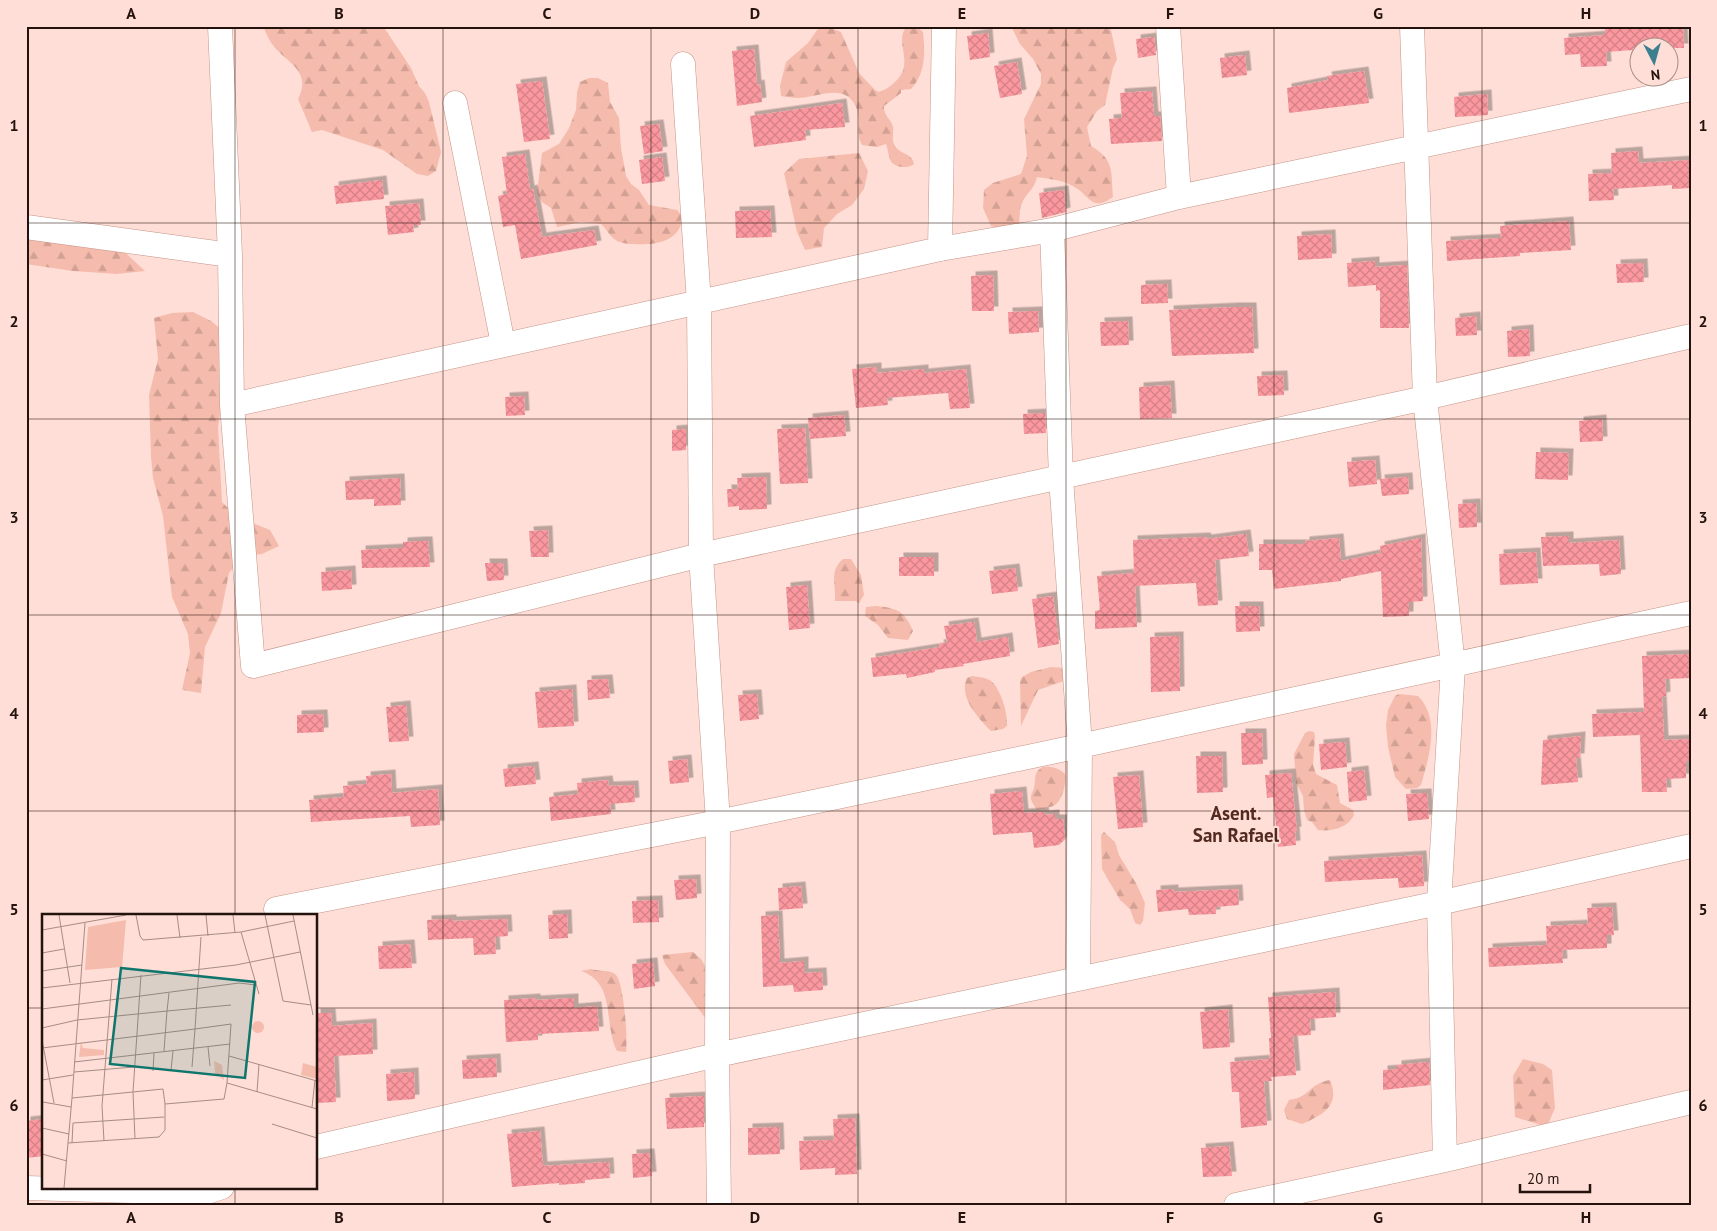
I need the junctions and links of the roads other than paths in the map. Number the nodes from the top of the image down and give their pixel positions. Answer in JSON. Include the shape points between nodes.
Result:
{"nodes":[{"id":1,"x":220,"y":26,"type":"edge"},
{"id":2,"x":944,"y":26,"type":"edge"},
{"id":3,"x":1168,"y":26,"type":"edge"},
{"id":4,"x":1412,"y":26,"type":"edge"},
{"id":5,"x":683,"y":64,"type":"dead end"},
{"id":6,"x":1691,"y":89,"type":"edge"},
{"id":7,"x":455,"y":103,"type":"dead end"},
{"id":8,"x":1416,"y":148,"type":"junction"},
{"id":9,"x":1178,"y":198,"type":"junction"},
{"id":10,"x":26,"y":227,"type":"edge"},
{"id":11,"x":1052,"y":230,"type":"junction"},
{"id":12,"x":940,"y":249,"type":"junction"},
{"id":13,"x":230,"y":255,"type":"junction"},
{"id":14,"x":700,"y":303,"type":"junction"},
{"id":15,"x":1691,"y":336,"type":"edge"},
{"id":16,"x":503,"y":344,"type":"junction"},
{"id":17,"x":1425,"y":398,"type":"junction"},
{"id":18,"x":232,"y":405,"type":"junction"},
{"id":19,"x":1061,"y":478,"type":"junction"},
{"id":20,"x":701,"y":555,"type":"junction"},
{"id":21,"x":1691,"y":614,"type":"edge"},
{"id":22,"x":1453,"y":666,"type":"junction"},
{"id":23,"x":1080,"y":746,"type":"junction"},
{"id":24,"x":718,"y":822,"type":"junction"},
{"id":25,"x":1691,"y":846,"type":"edge"},
{"id":26,"x":1439,"y":903,"type":"junction"},
{"id":27,"x":276,"y":909,"type":"dead end"},
{"id":28,"x":1078,"y":978,"type":"junction"},
{"id":29,"x":717,"y":1055,"type":"junction"},
{"id":30,"x":1691,"y":1102,"type":"edge"},
{"id":31,"x":318,"y":1146,"type":"edge"},
{"id":32,"x":1445,"y":1160,"type":"junction"},
{"id":33,"x":26,"y":1188,"type":"edge"},
{"id":34,"x":219,"y":1188,"type":"edge"},
{"id":35,"x":719,"y":1205,"type":"edge"},
{"id":36,"x":1236,"y":1205,"type":"edge"}],
"edges":[{"from":1,"to":13,"type":"street"},
{"from":2,"to":12,"type":"street"},
{"from":3,"to":9,"type":"street"},
{"from":4,"to":8,"type":"street"},
{"from":5,"to":14,"type":"street"},
{"from":6,"to":8,"type":"street"},
{"from":7,"to":16,"type":"street"},
{"from":8,"to":9,"type":"street"},
{"from":8,"to":17,"type":"street"},
{"from":9,"to":11,"type":"street"},
{"from":10,"to":13,"type":"street"},
{"from":11,"to":12,"type":"street"},
{"from":11,"to":19,"type":"street"},
{"from":12,"to":14,"type":"street"},
{"from":13,"to":18,"type":"street"},
{"from":14,"to":16,"type":"street"},
{"from":14,"to":20,"type":"street"},
{"from":15,"to":17,"type":"street"},
{"from":16,"to":18,"type":"street"},
{"from":17,"to":19,"type":"street"},
{"from":17,"to":22,"type":"street"},
{"from":18,"to":20,"type":"street","via":[[253,666]]},
{"from":19,"to":20,"type":"street"},
{"from":19,"to":23,"type":"street"},
{"from":20,"to":24,"type":"street"},
{"from":21,"to":22,"type":"street"},
{"from":22,"to":23,"type":"street"},
{"from":22,"to":26,"type":"street"},
{"from":23,"to":24,"type":"street"},
{"from":23,"to":28,"type":"street"},
{"from":24,"to":27,"type":"street"},
{"from":24,"to":29,"type":"street"},
{"from":25,"to":26,"type":"street"},
{"from":26,"to":28,"type":"street"},
{"from":26,"to":32,"type":"street"},
{"from":28,"to":29,"type":"street"},
{"from":29,"to":31,"type":"street"},
{"from":29,"to":35,"type":"street"},
{"from":30,"to":32,"type":"street"},
{"from":32,"to":36,"type":"street"},
{"from":33,"to":34,"type":"street","via":[[204,1193]]}]}
